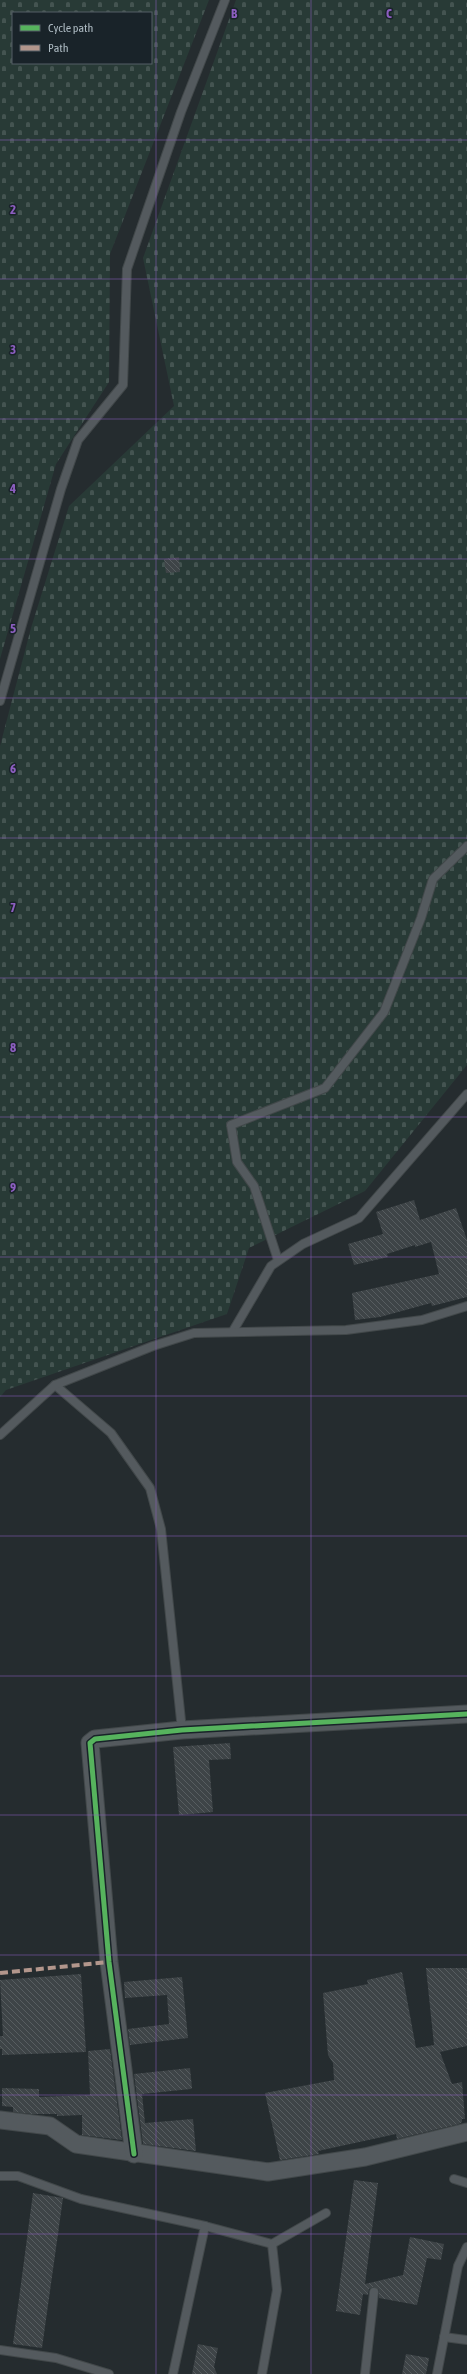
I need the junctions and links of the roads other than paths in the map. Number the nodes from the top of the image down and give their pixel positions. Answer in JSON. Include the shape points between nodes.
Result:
{"nodes":[{"id":1,"x":225,"y":0,"type":"edge"},
{"id":2,"x":0,"y":701,"type":"edge"},
{"id":3,"x":467,"y":846,"type":"edge"},
{"id":4,"x":467,"y":1094,"type":"edge"},
{"id":5,"x":278,"y":1260,"type":"junction"},
{"id":6,"x":467,"y":1306,"type":"edge"},
{"id":7,"x":233,"y":1331,"type":"junction"},
{"id":8,"x":55,"y":1385,"type":"junction"},
{"id":9,"x":0,"y":1435,"type":"edge"},
{"id":10,"x":467,"y":1714,"type":"edge"},
{"id":11,"x":182,"y":1730,"type":"junction"},
{"id":12,"x":0,"y":2120,"type":"edge"},
{"id":13,"x":467,"y":2132,"type":"edge"},
{"id":14,"x":134,"y":2154,"type":"junction"},
{"id":15,"x":0,"y":2176,"type":"edge"},
{"id":16,"x":454,"y":2179,"type":"dead end"},
{"id":17,"x":467,"y":2183,"type":"edge"},
{"id":18,"x":326,"y":2213,"type":"dead end"},
{"id":19,"x":204,"y":2226,"type":"junction"},
{"id":20,"x":272,"y":2244,"type":"junction"},
{"id":21,"x":467,"y":2248,"type":"edge"},
{"id":22,"x":374,"y":2292,"type":"dead end"},
{"id":23,"x":444,"y":2337,"type":"junction"},
{"id":24,"x":467,"y":2340,"type":"edge"},
{"id":25,"x":0,"y":2350,"type":"edge"},
{"id":26,"x":109,"y":2374,"type":"edge"},
{"id":27,"x":173,"y":2374,"type":"edge"},
{"id":28,"x":262,"y":2374,"type":"edge"},
{"id":29,"x":365,"y":2374,"type":"edge"},
{"id":30,"x":437,"y":2374,"type":"edge"}],
"edges":[{"from":1,"to":2,"type":"lane","via":[[181,112],[128,269],[123,384],[78,440],[61,489]]},
{"from":3,"to":5,"type":"lane","via":[[433,879],[421,918],[384,1012],[324,1088],[231,1126],[238,1162],[254,1186]]},
{"from":4,"to":5,"type":"lane","via":[[359,1218],[303,1244]]},
{"from":5,"to":7,"type":"lane","via":[[271,1266]]},
{"from":6,"to":7,"type":"lane","via":[[422,1320],[346,1330]]},
{"from":7,"to":8,"type":"lane","via":[[194,1333],[153,1346]]},
{"from":8,"to":9,"type":"lane"},
{"from":8,"to":11,"type":"lane","via":[[111,1433],[150,1488],[161,1529]]},
{"from":10,"to":11,"type":"street"},
{"from":11,"to":14,"type":"street","via":[[95,1739],[90,1743],[109,1962]]},
{"from":12,"to":14,"type":"street","via":[[50,2126],[76,2144]]},
{"from":13,"to":14,"type":"street","via":[[365,2157],[268,2172]]},
{"from":15,"to":19,"type":"lane","via":[[18,2176],[81,2199]]},
{"from":16,"to":17,"type":"lane"},
{"from":18,"to":20,"type":"lane"},
{"from":19,"to":20,"type":"lane"},
{"from":19,"to":27,"type":"lane"},
{"from":20,"to":28,"type":"lane","via":[[277,2290]]},
{"from":21,"to":23,"type":"lane","via":[[458,2266]]},
{"from":22,"to":29,"type":"lane"},
{"from":23,"to":24,"type":"lane"},
{"from":23,"to":30,"type":"lane"},
{"from":25,"to":26,"type":"lane","via":[[56,2358]]}]}
